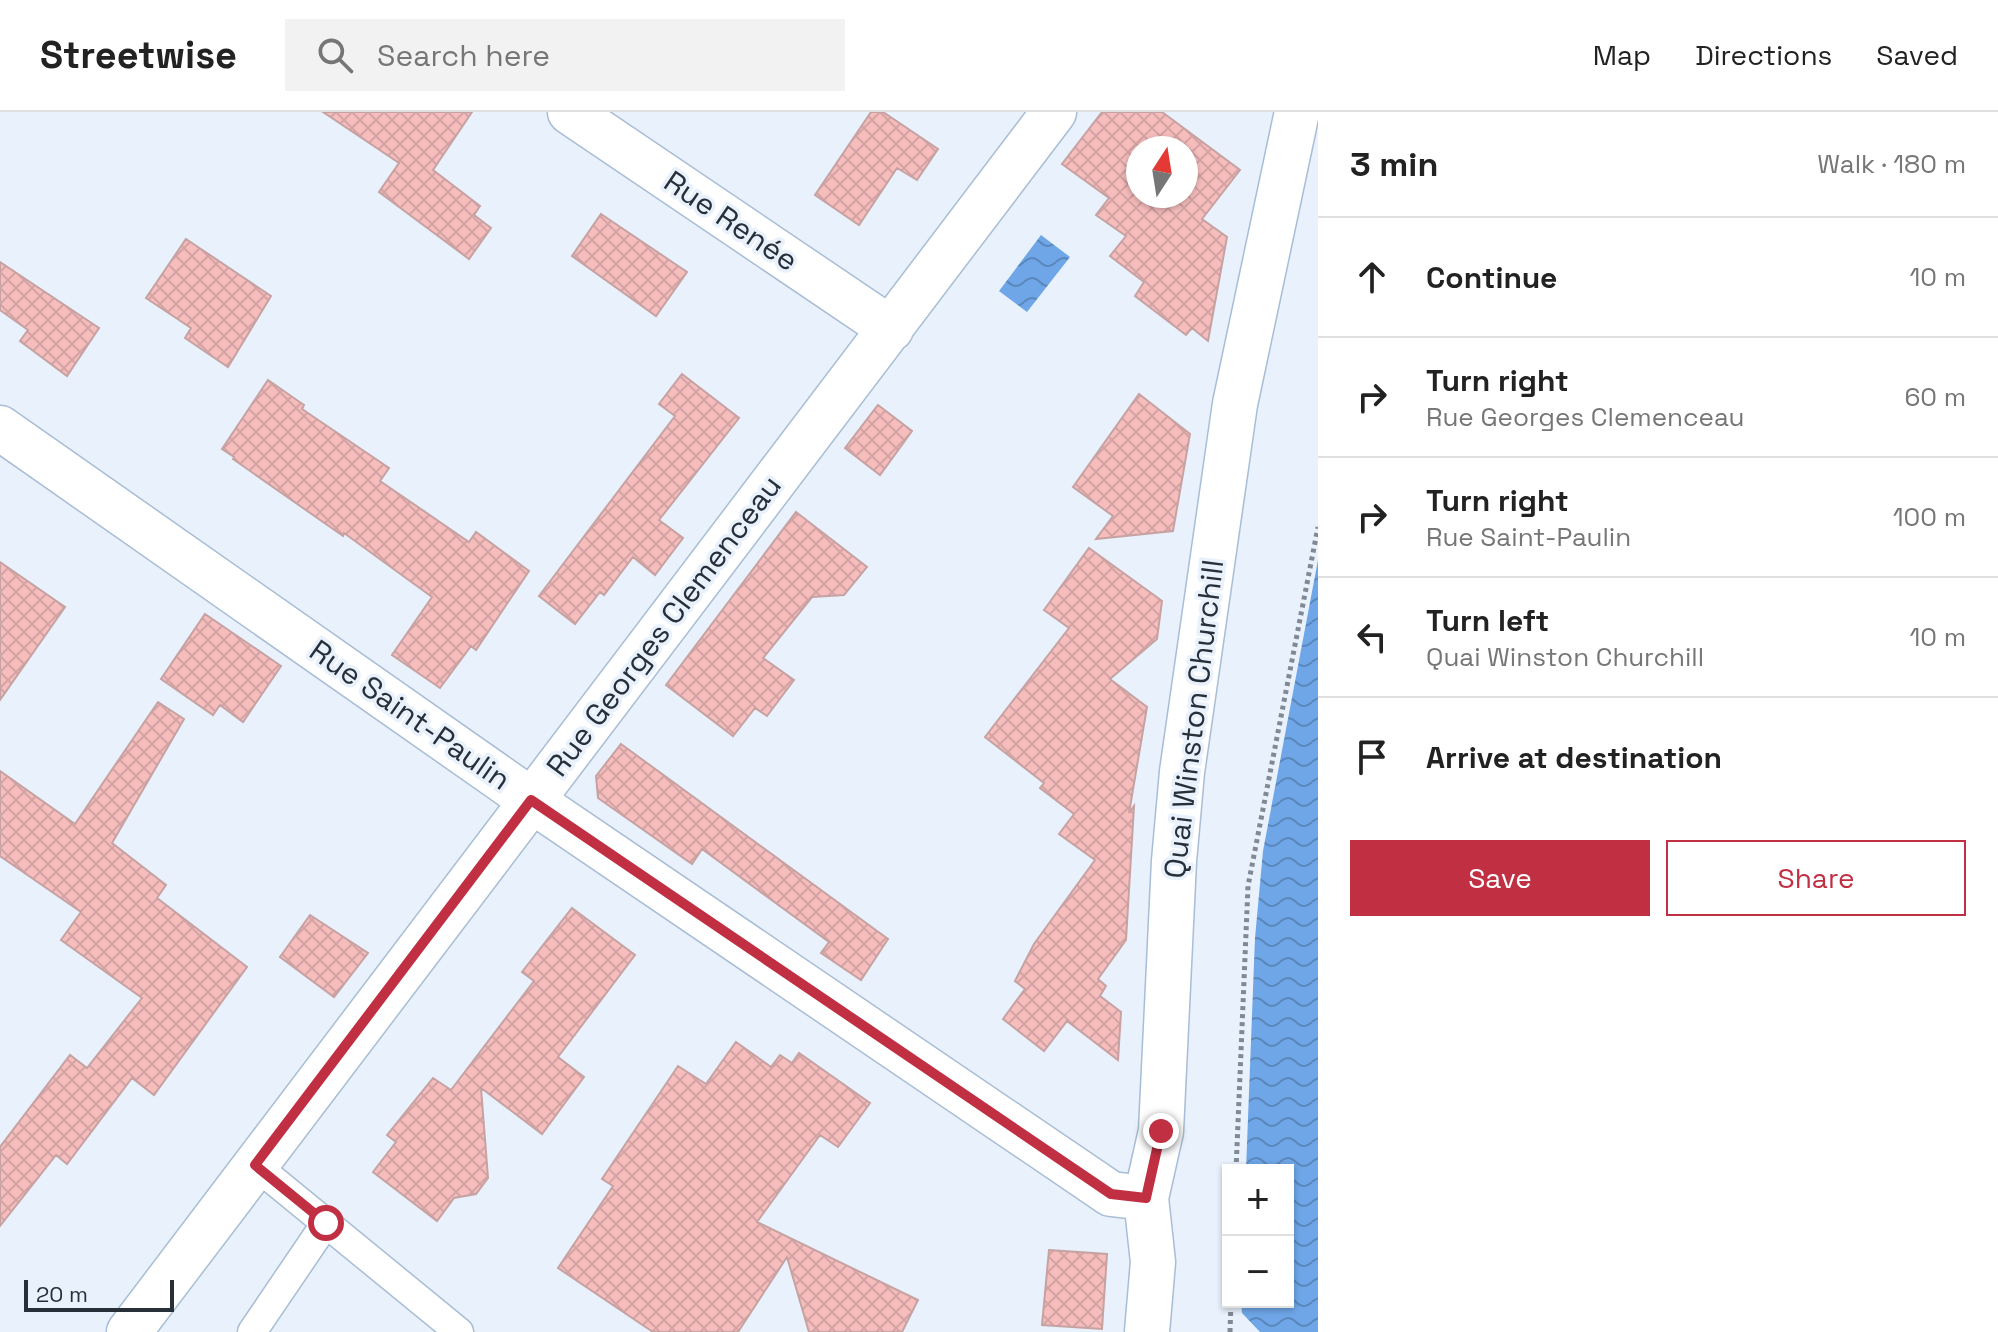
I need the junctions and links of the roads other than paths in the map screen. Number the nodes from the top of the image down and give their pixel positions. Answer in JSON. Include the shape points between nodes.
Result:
{"nodes":[{"id":1,"x":570,"y":112,"type":"edge"},
{"id":2,"x":1054,"y":112,"type":"edge"},
{"id":3,"x":1297,"y":112,"type":"edge"},
{"id":4,"x":891,"y":329,"type":"junction"},
{"id":5,"x":0,"y":428,"type":"edge"},
{"id":6,"x":531,"y":800,"type":"junction"},
{"id":7,"x":255,"y":1165,"type":"junction"},
{"id":8,"x":1146,"y":1198,"type":"junction"},
{"id":9,"x":326,"y":1223,"type":"junction"},
{"id":10,"x":129,"y":1332,"type":"edge"},
{"id":11,"x":252,"y":1332,"type":"edge"},
{"id":12,"x":459,"y":1332,"type":"edge"},
{"id":13,"x":1147,"y":1332,"type":"edge"}],
"edges":[{"from":1,"to":4,"type":"street","name":"Rue Renée"},
{"from":2,"to":4,"type":"street","name":"Rue Georges Clemenceau"},
{"from":3,"to":8,"type":"street","name":"Quai Winston Churchill","via":[[1235,404],[1182,772],[1161,1131]]},
{"from":4,"to":6,"type":"street","name":"Rue Georges Clemenceau"},
{"from":5,"to":6,"type":"street","name":"Rue Saint-Paulin"},
{"from":6,"to":7,"type":"street","name":"Rue Georges Clemenceau"},
{"from":6,"to":8,"type":"street","name":"Rue Saint-Paulin","via":[[1111,1194]]},
{"from":7,"to":9,"type":"lane"},
{"from":7,"to":10,"type":"street","name":"Rue Georges Clemenceau"},
{"from":8,"to":13,"type":"street","name":"Quai Winston Churchill","via":[[1153,1262]]},
{"from":9,"to":11,"type":"lane"},
{"from":9,"to":12,"type":"lane"}]}
